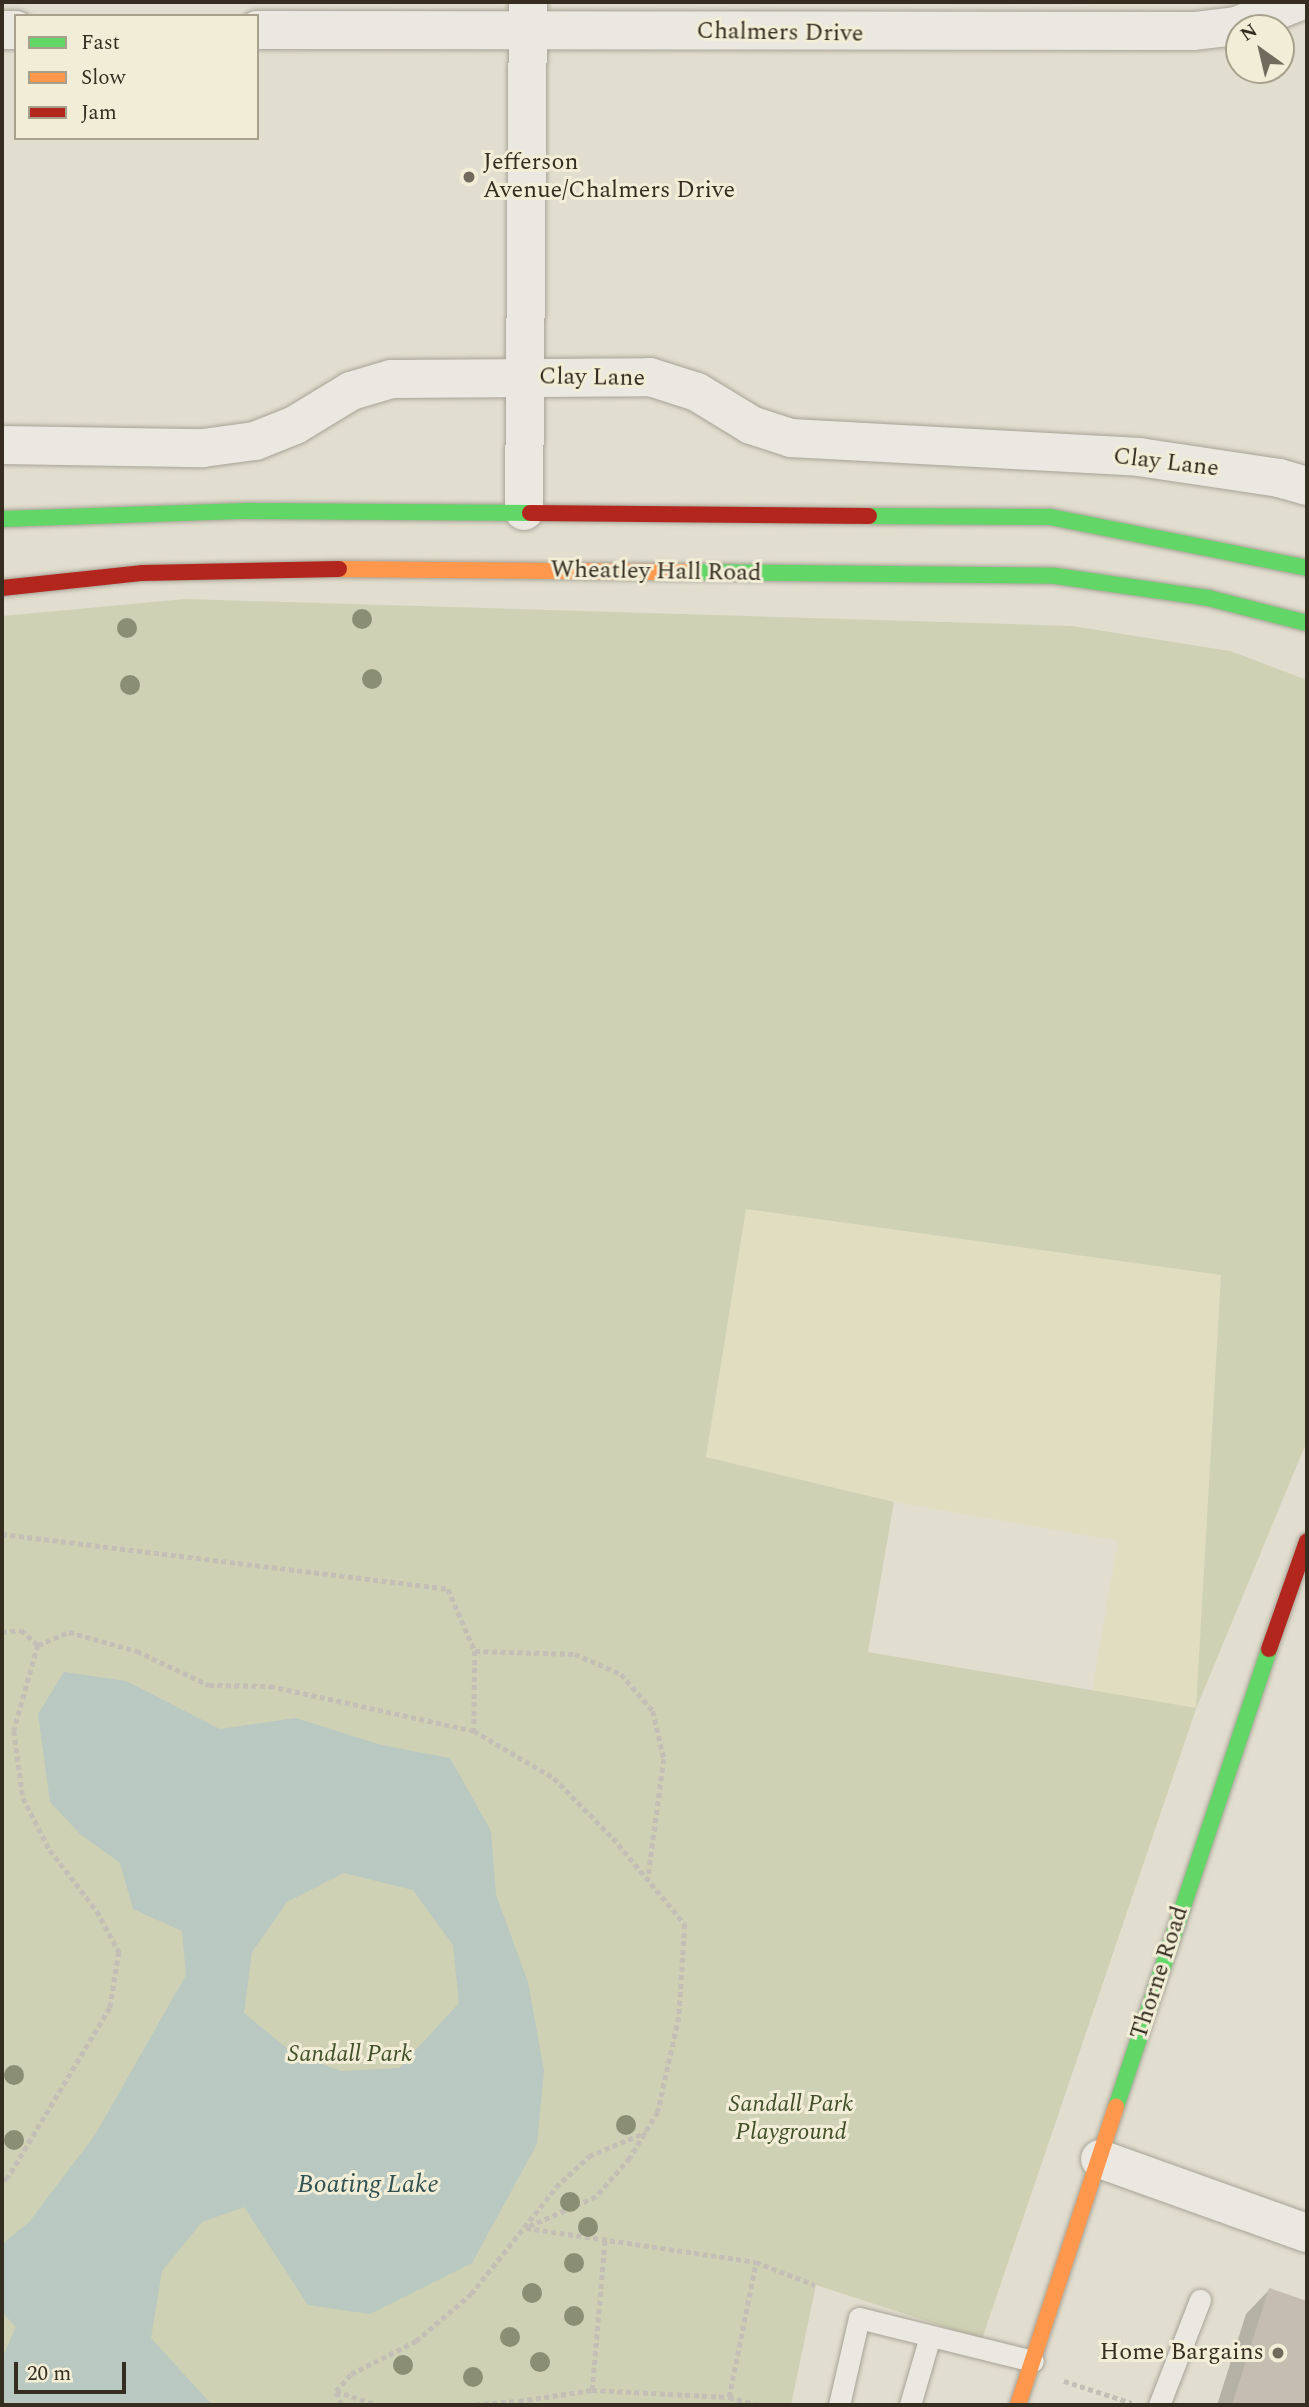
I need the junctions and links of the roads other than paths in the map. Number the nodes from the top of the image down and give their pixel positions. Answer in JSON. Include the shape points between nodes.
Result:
{"nodes":[{"id":1,"x":1298,"y":2,"type":"edge"},
{"id":2,"x":528,"y":16,"type":"edge"},
{"id":3,"x":259,"y":30,"type":"edge"},
{"id":4,"x":524,"y":377,"type":"junction"},
{"id":5,"x":2,"y":445,"type":"edge"},
{"id":6,"x":1307,"y":486,"type":"edge"},
{"id":7,"x":524,"y":511,"type":"junction"},
{"id":8,"x":2,"y":519,"type":"edge"},
{"id":9,"x":1307,"y":568,"type":"edge"},
{"id":10,"x":2,"y":588,"type":"edge"},
{"id":11,"x":1307,"y":623,"type":"edge"},
{"id":12,"x":1307,"y":1541,"type":"edge"},
{"id":13,"x":1100,"y":2159,"type":"junction"},
{"id":14,"x":1307,"y":2233,"type":"edge"},
{"id":15,"x":1200,"y":2300,"type":"dead end"},
{"id":16,"x":930,"y":2336,"type":"junction"},
{"id":17,"x":1031,"y":2365,"type":"junction"},
{"id":18,"x":839,"y":2405,"type":"edge"},
{"id":19,"x":910,"y":2405,"type":"edge"},
{"id":20,"x":1018,"y":2405,"type":"edge"},
{"id":21,"x":1159,"y":2405,"type":"edge"}],
"edges":[{"from":1,"to":2,"type":"street","name":"Chalmers Drive","via":[[1236,26],[1194,31],[942,34]]},
{"from":2,"to":3,"type":"street","name":"Chalmers Drive"},
{"from":2,"to":4,"type":"street"},
{"from":4,"to":5,"type":"street","name":"Clay Lane","via":[[391,379],[351,391],[295,425],[242,443],[203,448]]},
{"from":4,"to":6,"type":"street","name":"Clay Lane","via":[[650,377],[697,392],[751,425],[791,438],[1139,457]]},
{"from":4,"to":7,"type":"street"},
{"from":7,"to":8,"type":"highway","via":[[247,511]]},
{"from":7,"to":9,"type":"highway","via":[[1050,517]]},
{"from":10,"to":11,"type":"highway","name":"Wheatley Hall Road","via":[[144,573],[336,569],[1056,576],[1208,598]]},
{"from":12,"to":13,"type":"highway","name":"Thorne Road"},
{"from":13,"to":14,"type":"street"},
{"from":13,"to":17,"type":"highway","name":"Thorne Road"},
{"from":15,"to":21,"type":"lane"},
{"from":16,"to":17,"type":"lane"},
{"from":16,"to":18,"type":"lane","via":[[859,2318]]},
{"from":16,"to":19,"type":"lane"},
{"from":17,"to":20,"type":"highway","name":"Thorne Road"}]}
